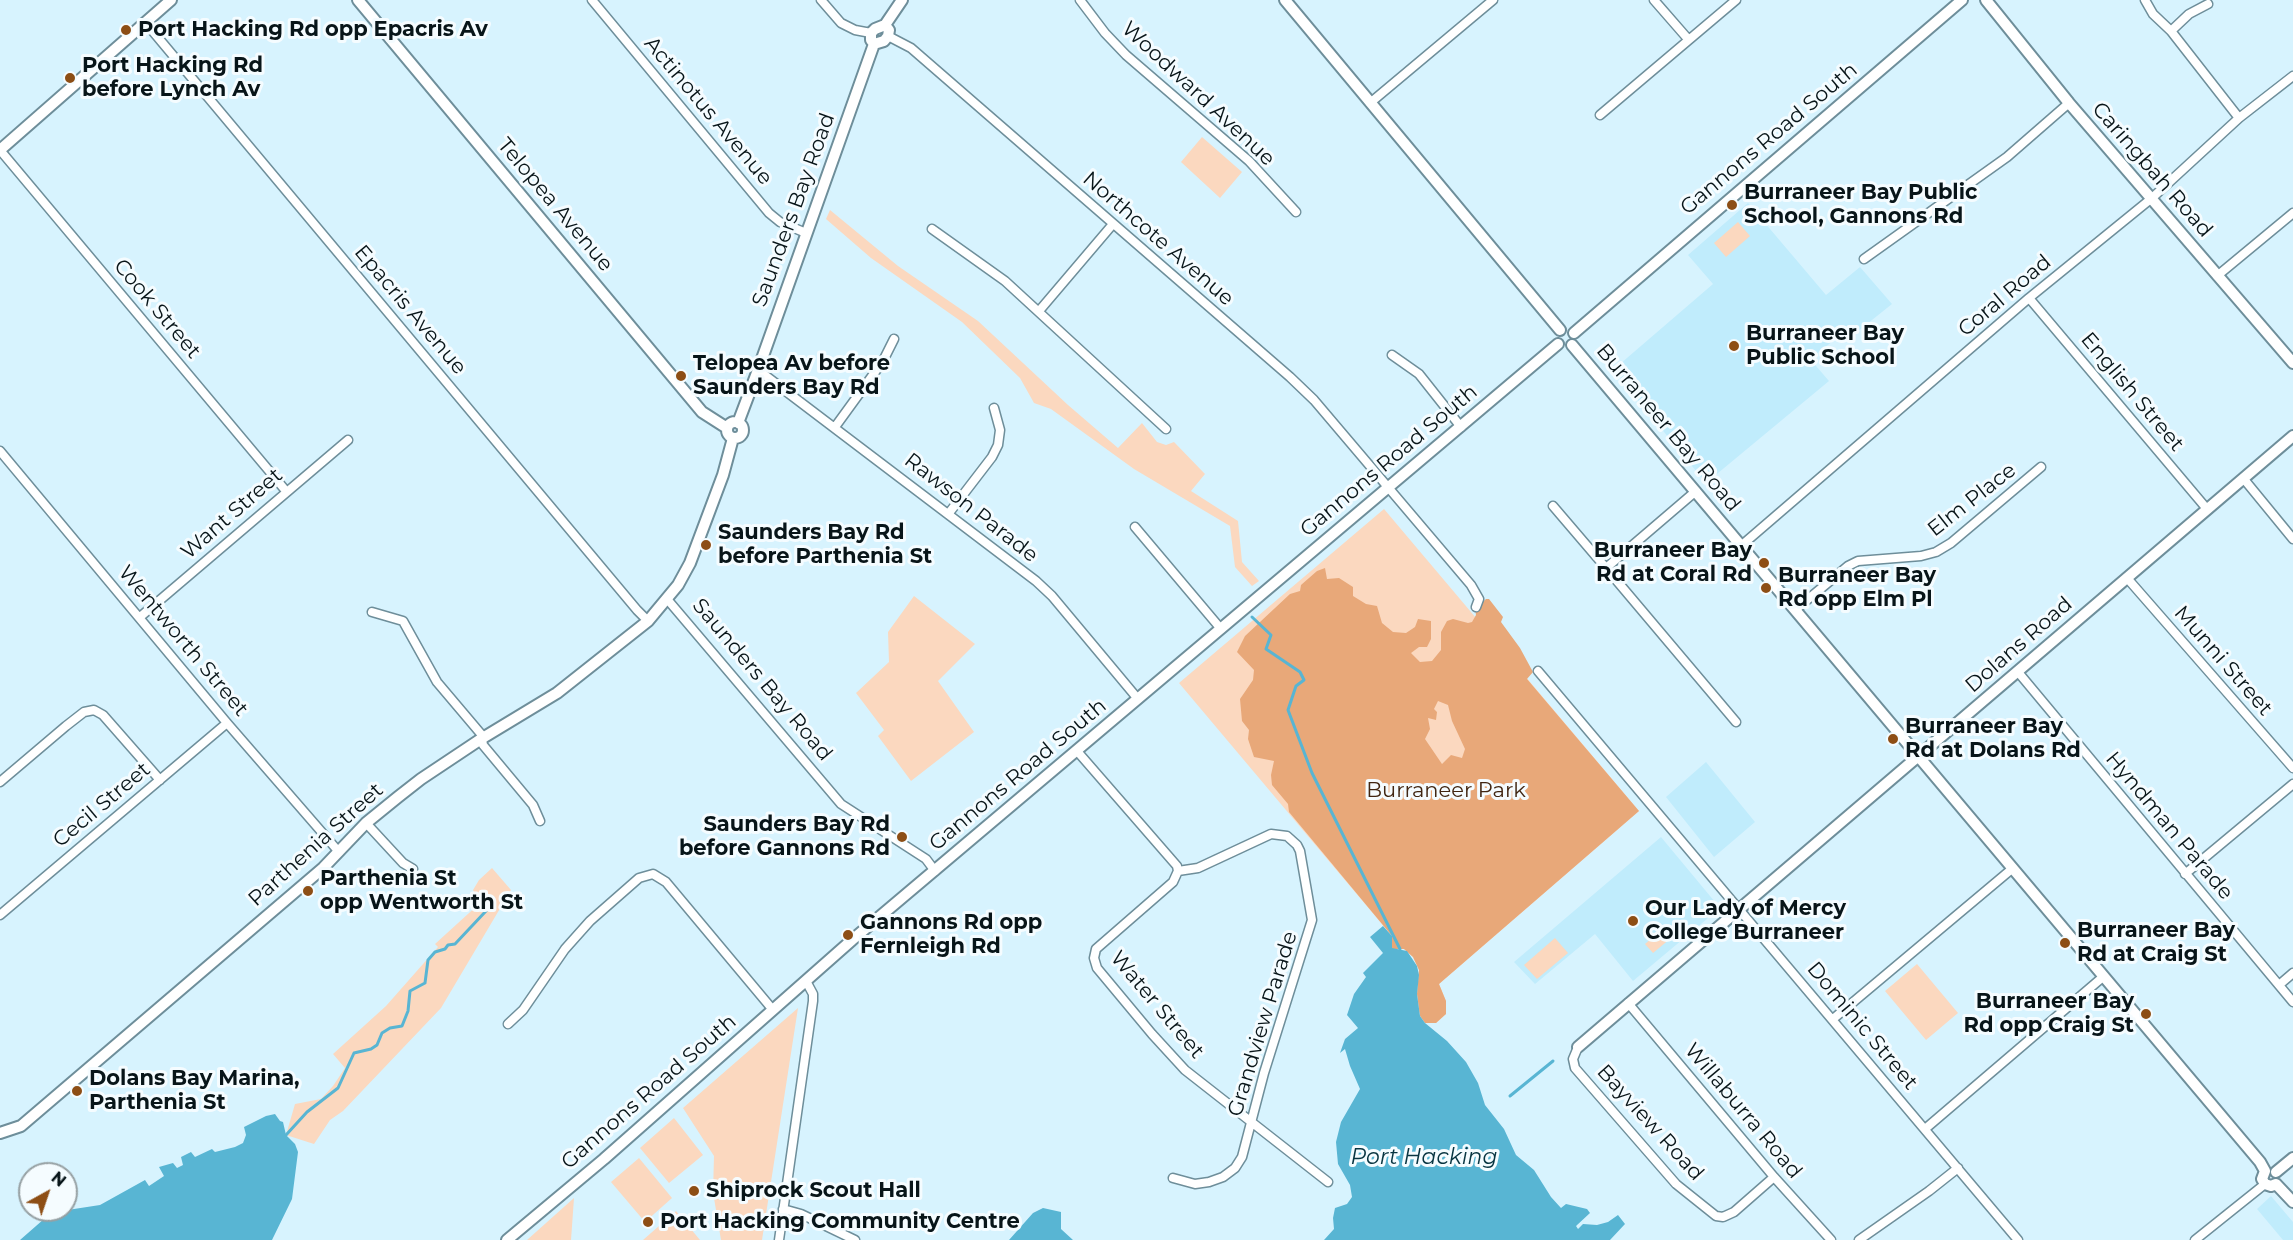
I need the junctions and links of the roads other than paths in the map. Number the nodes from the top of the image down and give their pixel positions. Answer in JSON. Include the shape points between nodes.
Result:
{"nodes":[{"id":1,"x":358,"y":0,"type":"edge"},
{"id":2,"x":592,"y":0,"type":"edge"},
{"id":3,"x":820,"y":0,"type":"edge"},
{"id":4,"x":902,"y":0,"type":"edge"},
{"id":5,"x":1080,"y":0,"type":"edge"},
{"id":6,"x":1285,"y":0,"type":"edge"},
{"id":7,"x":1493,"y":0,"type":"edge"},
{"id":8,"x":1654,"y":0,"type":"edge"},
{"id":9,"x":1736,"y":0,"type":"edge"},
{"id":10,"x":1962,"y":0,"type":"edge"},
{"id":11,"x":1986,"y":0,"type":"edge"},
{"id":12,"x":2145,"y":0,"type":"edge"},
{"id":13,"x":168,"y":1,"type":"edge"},
{"id":14,"x":2208,"y":4,"type":"dead end"},
{"id":15,"x":146,"y":22,"type":"junction"},
{"id":16,"x":886,"y":30,"type":"junction"},
{"id":17,"x":2171,"y":32,"type":"junction"},
{"id":18,"x":872,"y":38,"type":"junction"},
{"id":19,"x":1688,"y":39,"type":"junction"},
{"id":20,"x":2293,"y":76,"type":"edge"},
{"id":21,"x":1370,"y":103,"type":"junction"},
{"id":22,"x":2069,"y":103,"type":"junction"},
{"id":23,"x":1600,"y":115,"type":"dead end"},
{"id":24,"x":2239,"y":118,"type":"junction"},
{"id":25,"x":0,"y":150,"type":"edge"},
{"id":26,"x":2152,"y":198,"type":"junction"},
{"id":27,"x":1296,"y":212,"type":"dead end"},
{"id":28,"x":2293,"y":213,"type":"edge"},
{"id":29,"x":1113,"y":224,"type":"junction"},
{"id":30,"x":932,"y":229,"type":"dead end"},
{"id":31,"x":806,"y":233,"type":"junction"},
{"id":32,"x":1864,"y":259,"type":"dead end"},
{"id":33,"x":2217,"y":276,"type":"junction"},
{"id":34,"x":2029,"y":298,"type":"junction"},
{"id":35,"x":1039,"y":311,"type":"junction"},
{"id":36,"x":1560,"y":330,"type":"junction"},
{"id":37,"x":1574,"y":333,"type":"junction"},
{"id":38,"x":894,"y":339,"type":"dead end"},
{"id":39,"x":1558,"y":344,"type":"junction"},
{"id":40,"x":1572,"y":345,"type":"junction"},
{"id":41,"x":1392,"y":355,"type":"dead end"},
{"id":42,"x":2293,"y":363,"type":"edge"},
{"id":43,"x":758,"y":370,"type":"junction"},
{"id":44,"x":994,"y":408,"type":"dead end"},
{"id":45,"x":835,"y":427,"type":"junction"},
{"id":46,"x":1461,"y":427,"type":"junction"},
{"id":47,"x":1166,"y":429,"type":"dead end"},
{"id":48,"x":730,"y":433,"type":"junction"},
{"id":49,"x":2293,"y":436,"type":"edge"},
{"id":50,"x":348,"y":440,"type":"dead end"},
{"id":51,"x":0,"y":451,"type":"edge"},
{"id":52,"x":2041,"y":467,"type":"dead end"},
{"id":53,"x":2243,"y":478,"type":"junction"},
{"id":54,"x":1388,"y":487,"type":"junction"},
{"id":55,"x":286,"y":491,"type":"junction"},
{"id":56,"x":1696,"y":491,"type":"junction"},
{"id":57,"x":1553,"y":506,"type":"dead end"},
{"id":58,"x":2207,"y":509,"type":"junction"},
{"id":59,"x":949,"y":513,"type":"junction"},
{"id":60,"x":1135,"y":526,"type":"dead end"},
{"id":61,"x":2293,"y":539,"type":"edge"},
{"id":62,"x":1742,"y":545,"type":"junction"},
{"id":63,"x":1606,"y":568,"type":"junction"},
{"id":64,"x":2127,"y":578,"type":"junction"},
{"id":65,"x":668,"y":599,"type":"junction"},
{"id":66,"x":1480,"y":601,"type":"dead end"},
{"id":67,"x":1796,"y":610,"type":"junction"},
{"id":68,"x":372,"y":612,"type":"dead end"},
{"id":69,"x":140,"y":617,"type":"junction"},
{"id":70,"x":648,"y":621,"type":"junction"},
{"id":71,"x":1221,"y":629,"type":"junction"},
{"id":72,"x":1538,"y":671,"type":"dead end"},
{"id":73,"x":2018,"y":672,"type":"junction"},
{"id":74,"x":1138,"y":699,"type":"junction"},
{"id":75,"x":1736,"y":722,"type":"dead end"},
{"id":76,"x":227,"y":723,"type":"junction"},
{"id":77,"x":481,"y":739,"type":"junction"},
{"id":78,"x":1077,"y":751,"type":"junction"},
{"id":79,"x":1918,"y":756,"type":"junction"},
{"id":80,"x":2293,"y":768,"type":"edge"},
{"id":81,"x":160,"y":780,"type":"junction"},
{"id":82,"x":0,"y":782,"type":"edge"},
{"id":83,"x":2293,"y":784,"type":"edge"},
{"id":84,"x":540,"y":821,"type":"dead end"},
{"id":85,"x":366,"y":823,"type":"junction"},
{"id":86,"x":339,"y":852,"type":"junction"},
{"id":87,"x":2013,"y":868,"type":"junction"},
{"id":88,"x":413,"y":869,"type":"dead end"},
{"id":89,"x":935,"y":871,"type":"junction"},
{"id":90,"x":1178,"y":871,"type":"junction"},
{"id":91,"x":2185,"y":874,"type":"junction"},
{"id":92,"x":1740,"y":908,"type":"junction"},
{"id":93,"x":0,"y":915,"type":"edge"},
{"id":94,"x":2293,"y":974,"type":"edge"},
{"id":95,"x":2104,"y":976,"type":"junction"},
{"id":96,"x":806,"y":981,"type":"junction"},
{"id":97,"x":2279,"y":985,"type":"junction"},
{"id":98,"x":2293,"y":1002,"type":"edge"},
{"id":99,"x":1628,"y":1004,"type":"junction"},
{"id":100,"x":773,"y":1010,"type":"junction"},
{"id":101,"x":1833,"y":1019,"type":"junction"},
{"id":102,"x":508,"y":1024,"type":"dead end"},
{"id":103,"x":1578,"y":1047,"type":"joint"},
{"id":104,"x":1251,"y":1119,"type":"junction"},
{"id":105,"x":1925,"y":1129,"type":"junction"},
{"id":106,"x":0,"y":1133,"type":"edge"},
{"id":107,"x":2293,"y":1158,"type":"edge"},
{"id":108,"x":1958,"y":1168,"type":"junction"},
{"id":109,"x":2271,"y":1172,"type":"junction"},
{"id":110,"x":1774,"y":1177,"type":"junction"},
{"id":111,"x":1173,"y":1178,"type":"dead end"},
{"id":112,"x":1328,"y":1182,"type":"dead end"},
{"id":113,"x":2270,"y":1184,"type":"junction"},
{"id":114,"x":2293,"y":1202,"type":"edge"},
{"id":115,"x":783,"y":1209,"type":"junction"},
{"id":116,"x":507,"y":1240,"type":"edge"},
{"id":117,"x":779,"y":1240,"type":"edge"},
{"id":118,"x":855,"y":1240,"type":"edge"},
{"id":119,"x":1831,"y":1240,"type":"edge"},
{"id":120,"x":1860,"y":1240,"type":"edge"},
{"id":121,"x":2018,"y":1240,"type":"edge"},
{"id":122,"x":2195,"y":1240,"type":"edge"}],
"edges":[{"from":1,"to":48,"type":"street","name":"Telopea Avenue","via":[[702,412]]},
{"from":2,"to":31,"type":"street","name":"Actinotus Avenue","via":[[769,213]]},
{"from":3,"to":18,"type":"street","via":[[841,22]]},
{"from":4,"to":16,"type":"street"},
{"from":5,"to":27,"type":"street","name":"Woodward Avenue","via":[[1126,55],[1249,161]]},
{"from":6,"to":21,"type":"street"},
{"from":7,"to":21,"type":"street"},
{"from":8,"to":19,"type":"street"},
{"from":9,"to":19,"type":"street"},
{"from":10,"to":37,"type":"street","name":"Gannons Road South"},
{"from":11,"to":22,"type":"street","name":"Caringbah Road"},
{"from":12,"to":17,"type":"street"},
{"from":13,"to":15,"type":"street"},
{"from":14,"to":17,"type":"street","via":[[2189,14]]},
{"from":15,"to":25,"type":"street"},
{"from":15,"to":70,"type":"street","name":"Epacris Avenue"},
{"from":16,"to":18,"type":"street","via":[[875,29]]},
{"from":16,"to":29,"type":"street","name":"Northcote Avenue"},
{"from":17,"to":24,"type":"street"},
{"from":18,"to":31,"type":"street","name":"Saunders Bay Road"},
{"from":19,"to":23,"type":"street"},
{"from":20,"to":24,"type":"street","name":"Coral Road"},
{"from":21,"to":36,"type":"street"},
{"from":22,"to":26,"type":"street","name":"Caringbah Road"},
{"from":22,"to":32,"type":"street","via":[[2007,157]]},
{"from":24,"to":26,"type":"street","name":"Coral Road"},
{"from":25,"to":55,"type":"street","name":"Cook Street"},
{"from":26,"to":33,"type":"street","name":"Caringbah Road"},
{"from":26,"to":34,"type":"street","name":"Coral Road"},
{"from":28,"to":33,"type":"street"},
{"from":29,"to":35,"type":"street"},
{"from":29,"to":54,"type":"street","name":"Northcote Avenue","via":[[1290,377]]},
{"from":30,"to":35,"type":"street","via":[[1005,281]]},
{"from":31,"to":43,"type":"street","name":"Saunders Bay Road"},
{"from":33,"to":42,"type":"street","name":"Caringbah Road"},
{"from":34,"to":58,"type":"street","name":"English Street"},
{"from":34,"to":62,"type":"street","name":"Coral Road"},
{"from":35,"to":47,"type":"street"},
{"from":36,"to":37,"type":"street","via":[[1566,328]]},
{"from":36,"to":39,"type":"street","via":[[1556,335]]},
{"from":37,"to":40,"type":"street"},
{"from":38,"to":45,"type":"street","via":[[883,361]]},
{"from":39,"to":40,"type":"street"},
{"from":39,"to":46,"type":"street","name":"Gannons Road South"},
{"from":40,"to":56,"type":"street","name":"Burraneer Bay Road"},
{"from":41,"to":46,"type":"street","via":[[1422,378]]},
{"from":43,"to":45,"type":"street","name":"Rawson Parade"},
{"from":43,"to":48,"type":"street","name":"Saunders Bay Road","via":[[738,423],[743,431],[740,436]]},
{"from":44,"to":59,"type":"street","via":[[1000,430],[998,445]]},
{"from":45,"to":59,"type":"street","name":"Rawson Parade"},
{"from":46,"to":54,"type":"street","name":"Gannons Road South"},
{"from":48,"to":65,"type":"street","name":"Saunders Bay Road","via":[[726,466],[701,537]]},
{"from":49,"to":53,"type":"street","name":"Dolans Road"},
{"from":50,"to":55,"type":"street","name":"Want Street"},
{"from":51,"to":69,"type":"street","name":"Wentworth Street"},
{"from":52,"to":67,"type":"street","name":"Elm Place","via":[[1936,552],[1858,561]]},
{"from":53,"to":58,"type":"street","name":"Dolans Road"},
{"from":53,"to":61,"type":"street"},
{"from":54,"to":66,"type":"street","via":[[1471,585]]},
{"from":54,"to":71,"type":"street","name":"Gannons Road South"},
{"from":55,"to":69,"type":"street","name":"Want Street"},
{"from":56,"to":62,"type":"street","name":"Burraneer Bay Road"},
{"from":56,"to":63,"type":"street"},
{"from":57,"to":63,"type":"street"},
{"from":58,"to":64,"type":"street","name":"Dolans Road"},
{"from":59,"to":74,"type":"street","name":"Rawson Parade","via":[[1052,596]]},
{"from":60,"to":71,"type":"street"},
{"from":62,"to":67,"type":"street","name":"Burraneer Bay Road"},
{"from":63,"to":75,"type":"street"},
{"from":64,"to":73,"type":"street","name":"Dolans Road"},
{"from":64,"to":80,"type":"street","name":"Munni Street"},
{"from":65,"to":70,"type":"street","name":"Parthenia Street"},
{"from":65,"to":89,"type":"street","name":"Saunders Bay Road","via":[[841,804],[926,859]]},
{"from":67,"to":79,"type":"street","name":"Burraneer Bay Road"},
{"from":68,"to":77,"type":"street","via":[[403,621],[437,682],[481,734]]},
{"from":69,"to":76,"type":"street","name":"Wentworth Street"},
{"from":70,"to":77,"type":"street","name":"Parthenia Street","via":[[557,693]]},
{"from":71,"to":74,"type":"street","name":"Gannons Road South"},
{"from":72,"to":92,"type":"street","name":"Dominic Street"},
{"from":73,"to":79,"type":"street","name":"Dolans Road"},
{"from":73,"to":91,"type":"street","name":"Hyndman Parade"},
{"from":74,"to":78,"type":"street","name":"Gannons Road South"},
{"from":76,"to":81,"type":"street","name":"Cecil Street"},
{"from":76,"to":86,"type":"street","name":"Wentworth Street"},
{"from":77,"to":84,"type":"street","via":[[533,805]]},
{"from":77,"to":85,"type":"street","name":"Parthenia Street","via":[[421,779]]},
{"from":78,"to":89,"type":"street","name":"Gannons Road South"},
{"from":78,"to":90,"type":"street"},
{"from":79,"to":87,"type":"street","name":"Burraneer Bay Road"},
{"from":79,"to":92,"type":"street","name":"Dolans Road"},
{"from":81,"to":82,"type":"street","via":[[103,715],[94,710],[84,712]]},
{"from":81,"to":93,"type":"street","name":"Cecil Street"},
{"from":83,"to":91,"type":"street"},
{"from":85,"to":86,"type":"street","name":"Parthenia Street"},
{"from":85,"to":88,"type":"street"},
{"from":86,"to":106,"type":"street","name":"Parthenia Street","via":[[21,1126]]},
{"from":87,"to":95,"type":"street","name":"Burraneer Bay Road"},
{"from":87,"to":101,"type":"street"},
{"from":89,"to":96,"type":"street","name":"Gannons Road South"},
{"from":90,"to":104,"type":"street","name":"Water Street","via":[[1173,882],[1096,949],[1094,958],[1097,968],[1174,1058]]},
{"from":90,"to":104,"type":"street","name":"Grandview Parade","via":[[1198,868],[1271,834],[1287,836],[1300,851],[1312,920]]},
{"from":91,"to":97,"type":"street","name":"Hyndman Parade"},
{"from":92,"to":99,"type":"street","name":"Dolans Road"},
{"from":92,"to":101,"type":"street","name":"Dominic Street"},
{"from":94,"to":97,"type":"street"},
{"from":95,"to":105,"type":"street"},
{"from":95,"to":109,"type":"street","name":"Burraneer Bay Road"},
{"from":96,"to":100,"type":"street","name":"Gannons Road South"},
{"from":96,"to":115,"type":"street","via":[[813,1001]]},
{"from":97,"to":98,"type":"street","name":"Hyndman Parade"},
{"from":99,"to":103,"type":"street","name":"Dolans Road"},
{"from":99,"to":110,"type":"street","name":"Willaburra Road"},
{"from":100,"to":102,"type":"street","via":[[666,882],[653,874],[639,878],[590,921],[565,949],[523,1010]]},
{"from":100,"to":116,"type":"street","name":"Gannons Road South"},
{"from":101,"to":105,"type":"street","name":"Dominic Street"},
{"from":103,"to":110,"type":"street","name":"Bayview Road","via":[[1573,1059],[1575,1068],[1676,1185],[1716,1216],[1734,1212]]},
{"from":104,"to":111,"type":"street","name":"Grandview Parade","via":[[1244,1151],[1235,1168],[1223,1177],[1195,1184]]},
{"from":104,"to":112,"type":"street","name":"Water Street"},
{"from":105,"to":108,"type":"street","name":"Dominic Street"},
{"from":107,"to":109,"type":"street"},
{"from":108,"to":120,"type":"street"},
{"from":108,"to":121,"type":"street","name":"Dominic Street"},
{"from":109,"to":113,"type":"street","via":[[2262,1179]]},
{"from":110,"to":119,"type":"street","name":"Willaburra Road"},
{"from":113,"to":114,"type":"street"},
{"from":113,"to":122,"type":"street"},
{"from":115,"to":117,"type":"street"},
{"from":115,"to":118,"type":"street"}]}
